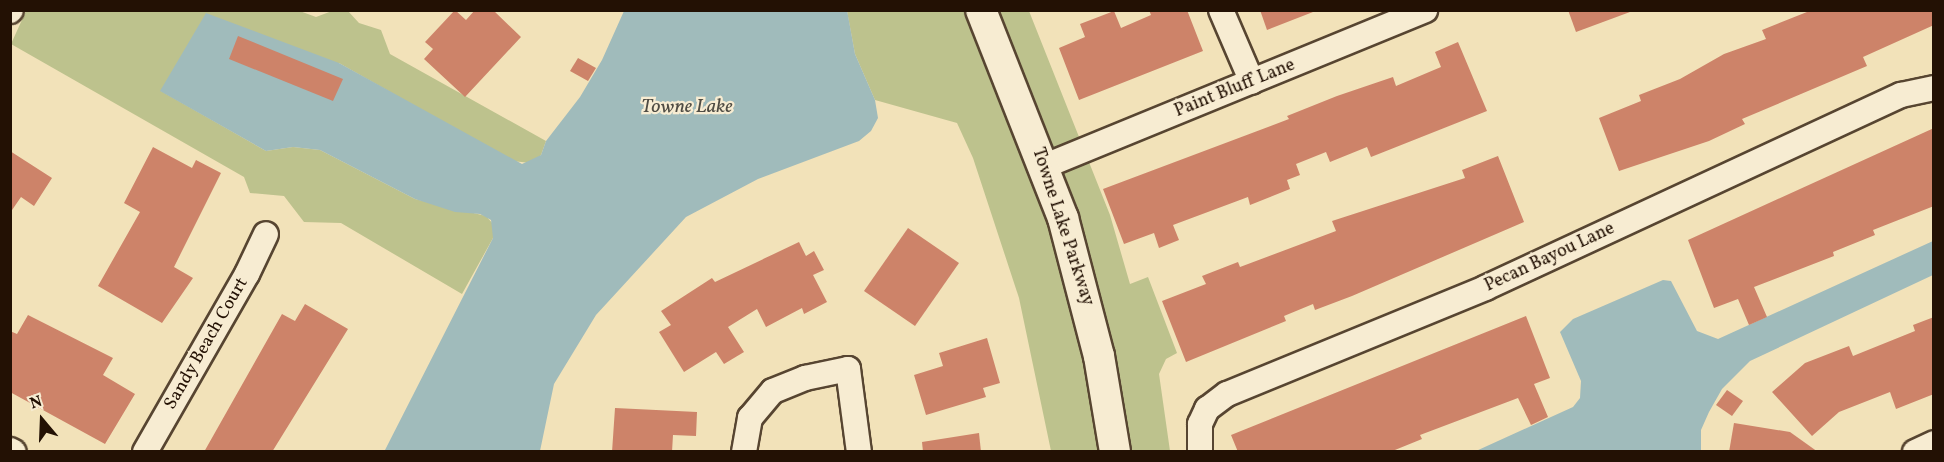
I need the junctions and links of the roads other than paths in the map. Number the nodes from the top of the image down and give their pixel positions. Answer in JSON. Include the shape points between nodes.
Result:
{"nodes":[{"id":1,"x":981,"y":10,"type":"edge"},
{"id":2,"x":1221,"y":10,"type":"edge"},
{"id":3,"x":1425,"y":10,"type":"edge"},
{"id":4,"x":1252,"y":82,"type":"junction"},
{"id":5,"x":1934,"y":88,"type":"edge"},
{"id":6,"x":1045,"y":166,"type":"junction"},
{"id":7,"x":266,"y":234,"type":"dead end"},
{"id":8,"x":1934,"y":443,"type":"edge"},
{"id":9,"x":145,"y":452,"type":"edge"},
{"id":10,"x":744,"y":452,"type":"edge"},
{"id":11,"x":859,"y":452,"type":"edge"},
{"id":12,"x":1115,"y":452,"type":"edge"},
{"id":13,"x":1200,"y":452,"type":"edge"},
{"id":14,"x":1915,"y":452,"type":"edge"}],
"edges":[{"from":1,"to":6,"type":"street","name":"Towne Lake Parkway"},
{"from":2,"to":4,"type":"street"},
{"from":3,"to":4,"type":"street","name":"Paint Bluff Lane"},
{"from":4,"to":6,"type":"street","name":"Paint Bluff Lane"},
{"from":5,"to":13,"type":"street","name":"Pecan Bayou Lane","via":[[1901,95],[1485,288],[1227,394],[1208,409],[1200,424]]},
{"from":6,"to":12,"type":"street","name":"Towne Lake Parkway","via":[[1083,286]]},
{"from":7,"to":9,"type":"street","name":"Sandy Beach Court","via":[[248,274]]},
{"from":8,"to":14,"type":"street"},
{"from":10,"to":11,"type":"street","via":[[750,418],[773,391],[805,378],[848,369]]}]}
